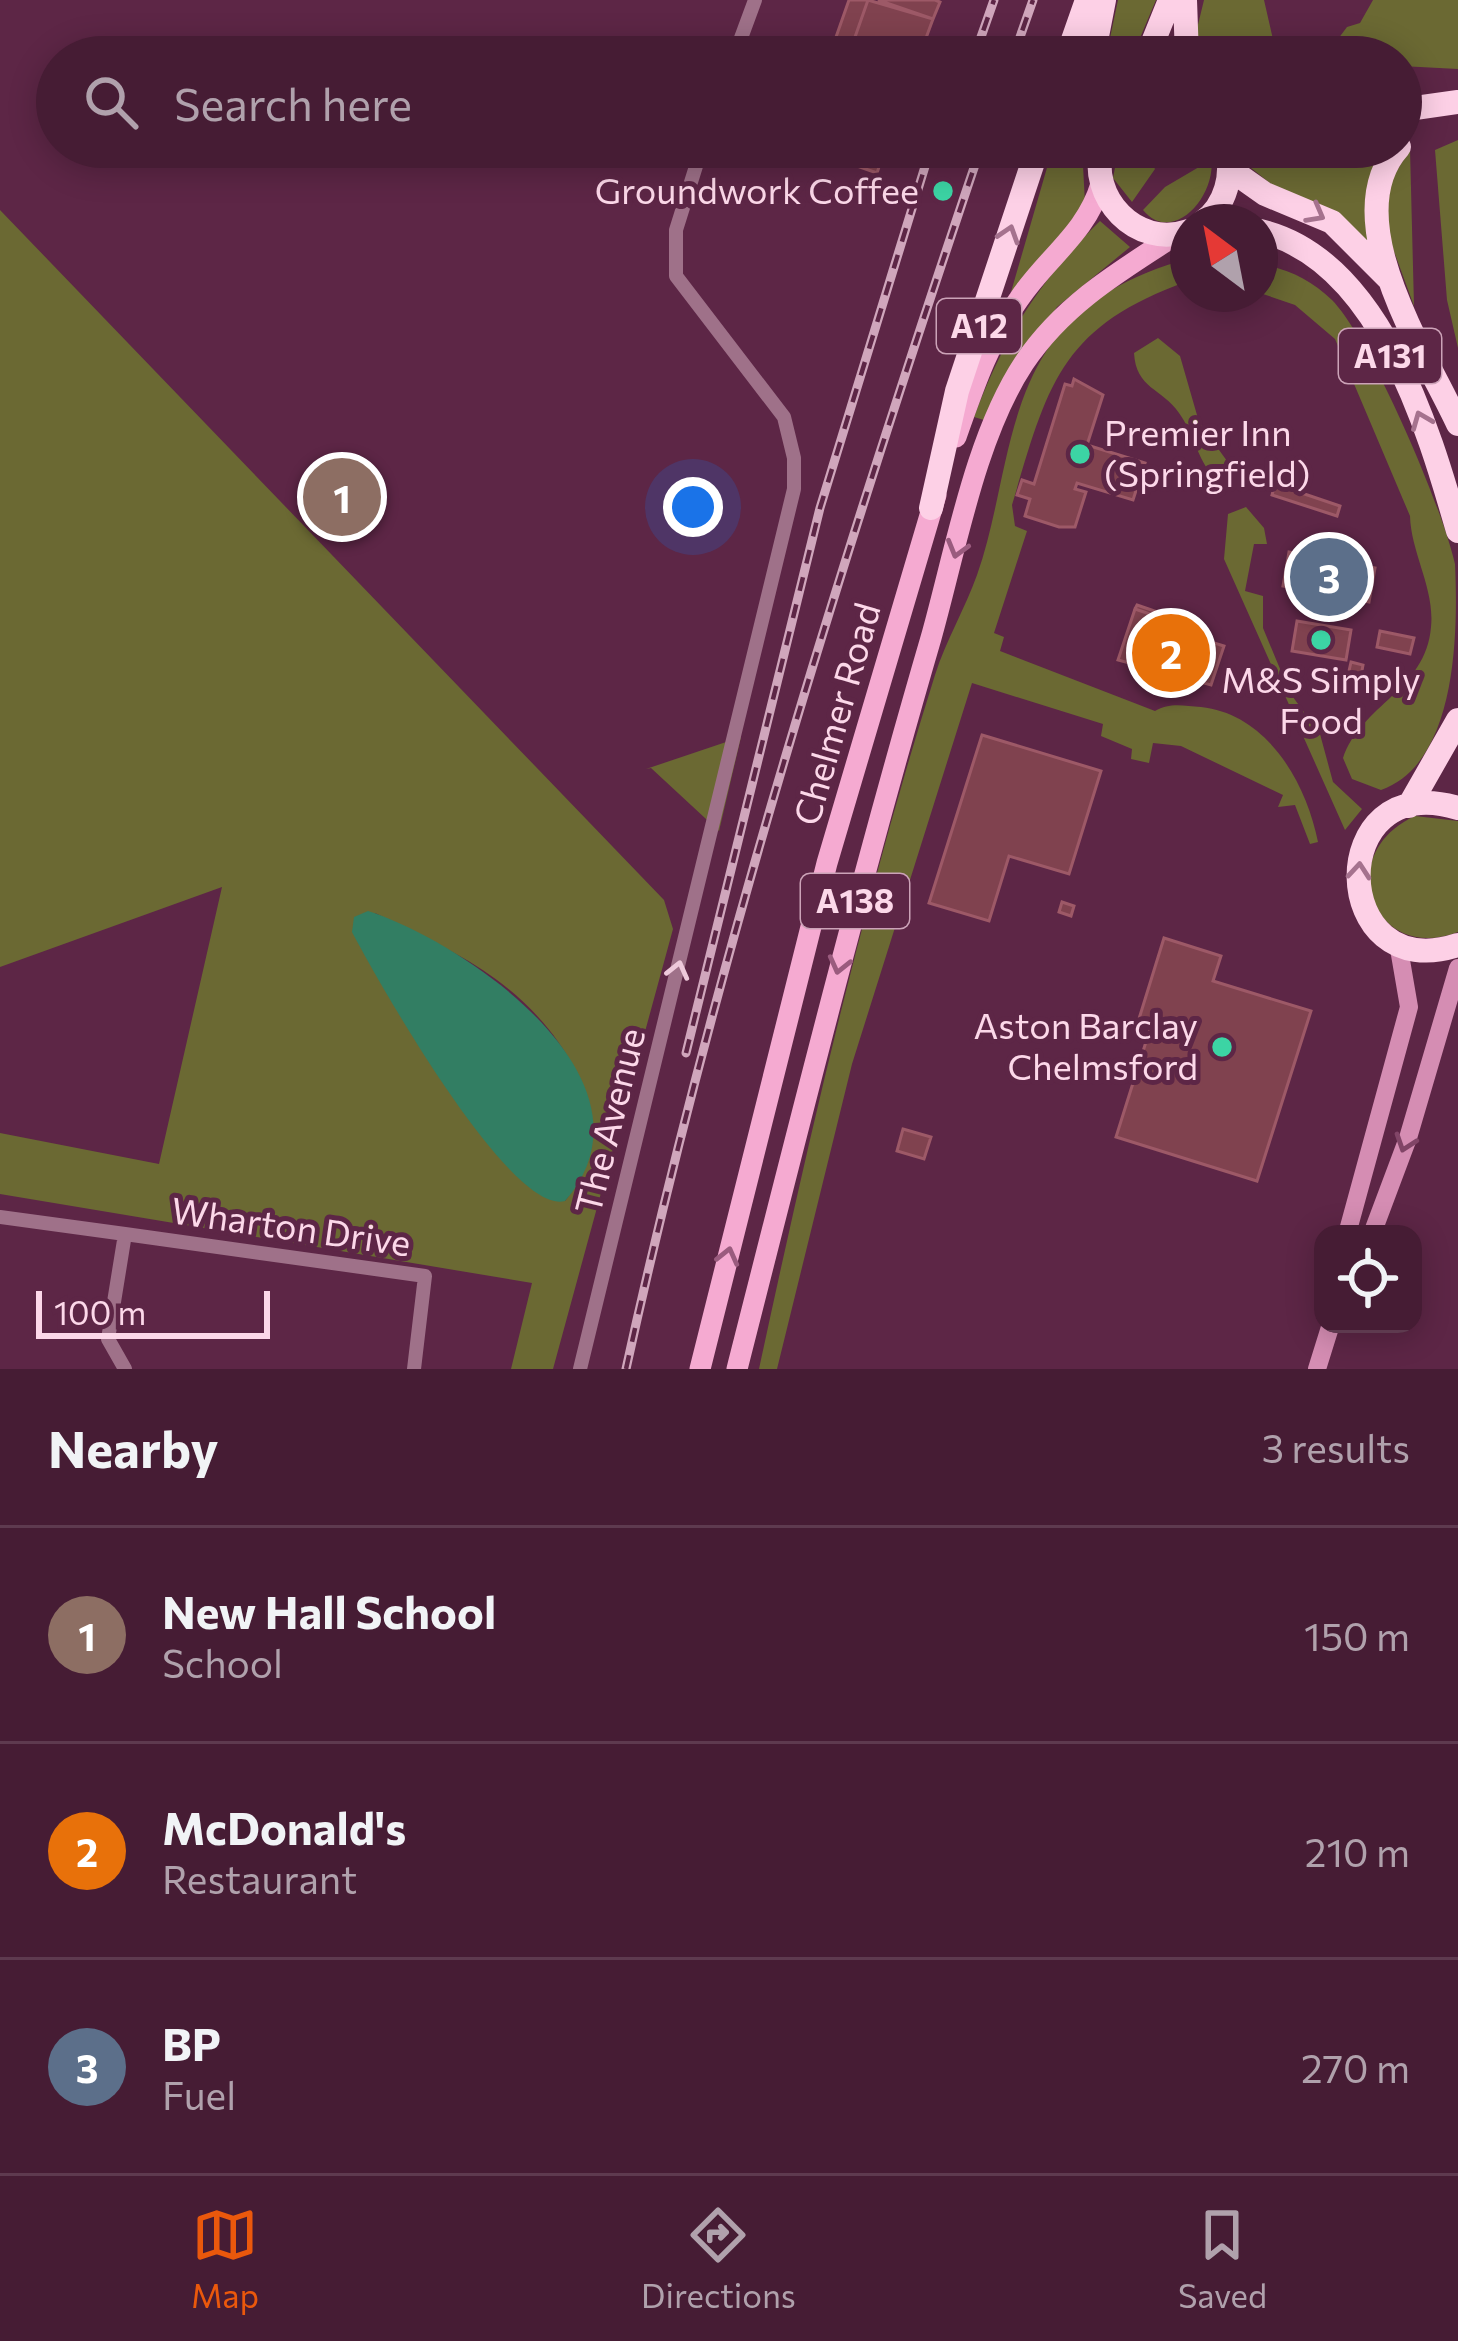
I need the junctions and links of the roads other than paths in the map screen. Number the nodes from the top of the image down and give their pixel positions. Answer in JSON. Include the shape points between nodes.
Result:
{"nodes":[{"id":1,"x":754,"y":0,"type":"edge"},
{"id":2,"x":1087,"y":0,"type":"edge"},
{"id":3,"x":1104,"y":0,"type":"edge"},
{"id":4,"x":1185,"y":0,"type":"edge"},
{"id":5,"x":741,"y":36,"type":"edge"},
{"id":6,"x":1074,"y":36,"type":"edge"},
{"id":7,"x":1097,"y":36,"type":"edge"},
{"id":8,"x":1186,"y":36,"type":"edge"},
{"id":9,"x":1458,"y":102,"type":"edge"},
{"id":10,"x":1422,"y":107,"type":"edge"},
{"id":11,"x":695,"y":168,"type":"edge"},
{"id":12,"x":1030,"y":168,"type":"edge"},
{"id":13,"x":1096,"y":168,"type":"edge"},
{"id":14,"x":1100,"y":168,"type":"edge"},
{"id":15,"x":1230,"y":168,"type":"edge"},
{"id":16,"x":1243,"y":168,"type":"edge"},
{"id":17,"x":1384,"y":168,"type":"edge"},
{"id":18,"x":1219,"y":204,"type":"edge"},
{"id":19,"x":1170,"y":233,"type":"edge"},
{"id":20,"x":1278,"y":238,"type":"edge"},
{"id":21,"x":1170,"y":241,"type":"edge"},
{"id":22,"x":1388,"y":278,"type":"junction"},
{"id":23,"x":1458,"y":424,"type":"edge"},
{"id":24,"x":932,"y":508,"type":"junction"},
{"id":25,"x":1458,"y":531,"type":"edge"},
{"id":26,"x":1458,"y":720,"type":"edge"},
{"id":27,"x":1409,"y":806,"type":"junction"},
{"id":28,"x":1458,"y":808,"type":"edge"},
{"id":29,"x":1398,"y":944,"type":"junction"},
{"id":30,"x":1458,"y":945,"type":"edge"},
{"id":31,"x":1458,"y":968,"type":"edge"},
{"id":32,"x":0,"y":1217,"type":"edge"},
{"id":33,"x":1349,"y":1225,"type":"edge"},
{"id":34,"x":1375,"y":1225,"type":"edge"},
{"id":35,"x":125,"y":1234,"type":"junction"},
{"id":36,"x":1328,"y":1333,"type":"edge"},
{"id":37,"x":125,"y":1369,"type":"edge"},
{"id":38,"x":414,"y":1369,"type":"edge"},
{"id":39,"x":580,"y":1369,"type":"edge"},
{"id":40,"x":700,"y":1369,"type":"edge"},
{"id":41,"x":737,"y":1369,"type":"edge"},
{"id":42,"x":1317,"y":1369,"type":"edge"}],
"edges":[{"from":1,"to":5,"type":"street"},
{"from":2,"to":6,"type":"highway"},
{"from":3,"to":7,"type":"highway"},
{"from":4,"to":8,"type":"highway"},
{"from":9,"to":10,"type":"highway","number":"A131"},
{"from":39,"to":11,"type":"street","name":"The Avenue","one_way":true,"via":[[794,489],[784,417],[676,276],[676,230]]},
{"from":24,"to":12,"type":"highway","number":"A12","one_way":true,"via":[[957,391]]},
{"from":13,"to":24,"type":"main road","name":"Chelmer Road","number":"A138","via":[[1084,226],[1032,279],[990,348]]},
{"from":14,"to":19,"type":"highway","via":[[1122,218]]},
{"from":15,"to":18,"type":"highway"},
{"from":16,"to":22,"type":"highway","number":"A131","one_way":true,"via":[[1265,194],[1332,222]]},
{"from":17,"to":22,"type":"highway","number":"A131","via":[[1373,203]]},
{"from":25,"to":20,"type":"highway","number":"A131","one_way":true,"via":[[1411,396],[1358,296],[1315,253]]},
{"from":21,"to":41,"type":"main road","name":"Chelmer Road","number":"A138","one_way":true,"via":[[1085,295],[1009,389],[859,885]]},
{"from":22,"to":23,"type":"highway","number":"A131"},
{"from":40,"to":24,"type":"main road","name":"Chelmer Road","number":"A138","one_way":true,"via":[[827,863]]},
{"from":26,"to":27,"type":"highway"},
{"from":27,"to":28,"type":"highway"},
{"from":29,"to":27,"type":"highway","one_way":true,"via":[[1366,914],[1356,875],[1368,835]]},
{"from":29,"to":30,"type":"highway"},
{"from":29,"to":33,"type":"main road","via":[[1409,1007]]},
{"from":31,"to":34,"type":"main road","one_way":true},
{"from":32,"to":35,"type":"street"},
{"from":35,"to":37,"type":"street","name":"Wharton Drive","via":[[108,1339]]},
{"from":35,"to":38,"type":"street","name":"Wharton Drive","via":[[424,1276]]},
{"from":36,"to":42,"type":"main road"}]}
